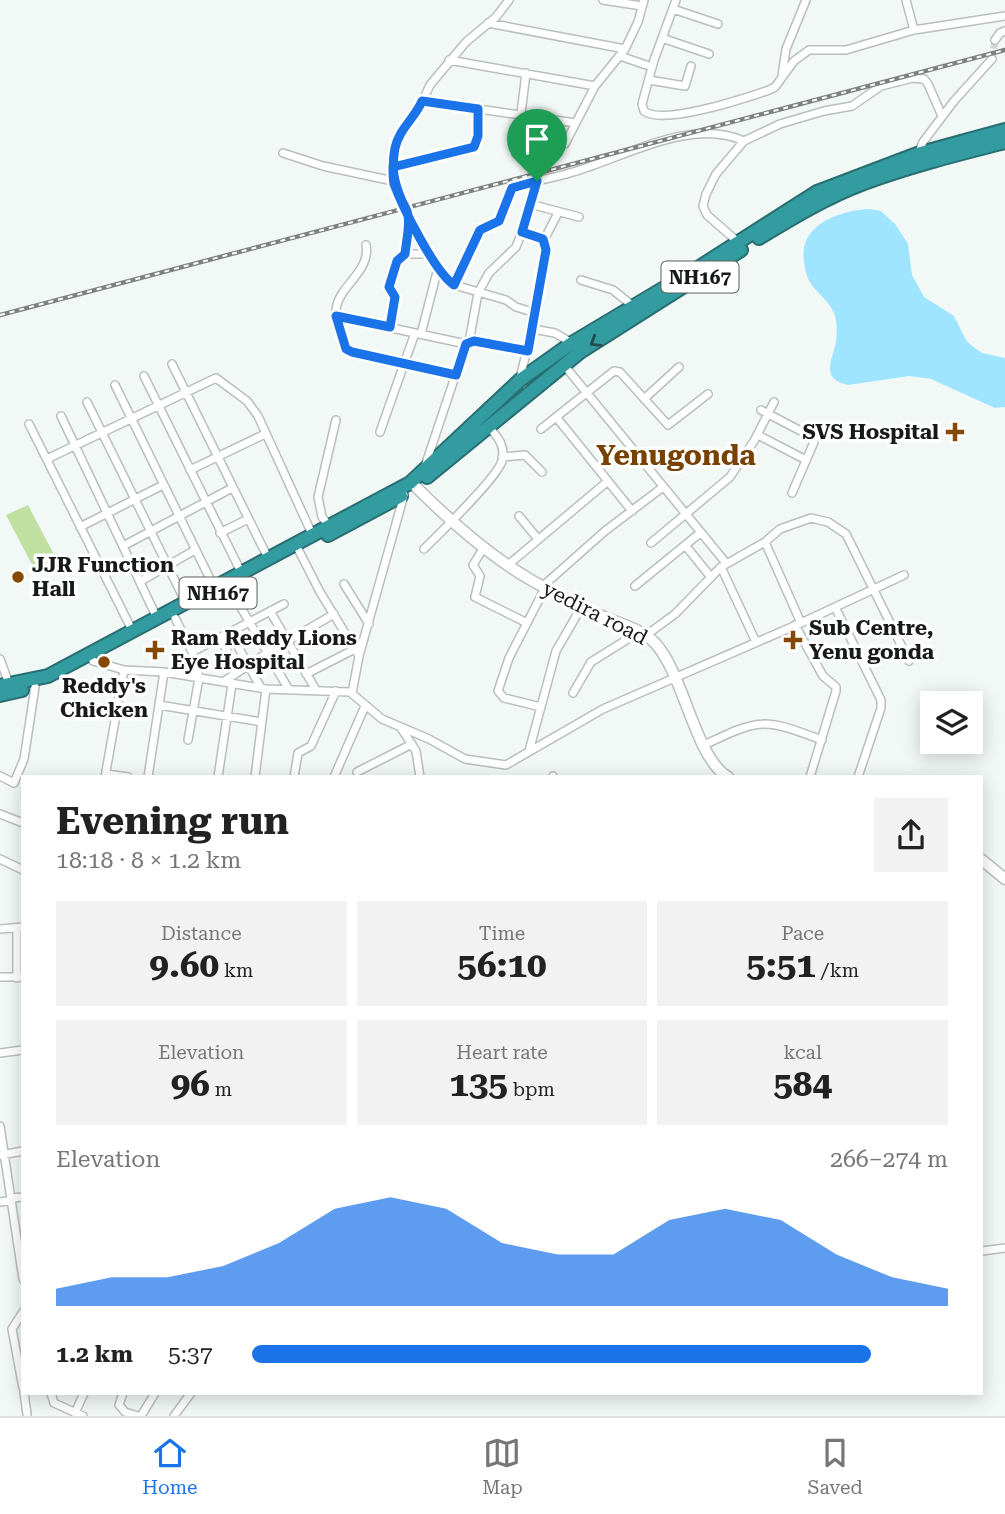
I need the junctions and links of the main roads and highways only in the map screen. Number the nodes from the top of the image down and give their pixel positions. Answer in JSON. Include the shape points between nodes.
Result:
{"nodes":[{"id":1,"x":1005,"y":130,"type":"edge"},
{"id":2,"x":1005,"y":142,"type":"edge"},
{"id":3,"x":415,"y":486,"type":"junction"},
{"id":4,"x":5,"y":686,"type":"edge"},
{"id":5,"x":0,"y":695,"type":"edge"},
{"id":6,"x":726,"y":775,"type":"edge"},
{"id":7,"x":983,"y":861,"type":"edge"},
{"id":8,"x":1005,"y":879,"type":"edge"}],
"edges":[{"from":1,"to":4,"type":"highway","number":"NH167","via":[[917,154],[817,192],[520,380],[410,483],[48,676]]},
{"from":2,"to":3,"type":"highway","number":"NH167","one_way":true,"via":[[864,183],[802,211],[580,352]]},
{"from":3,"to":5,"type":"highway","number":"NH167","via":[[93,661],[35,687]]},
{"from":3,"to":6,"type":"main road","name":"yedira road","via":[[508,565],[656,644],[713,763]]},
{"from":7,"to":8,"type":"main road"}]}
